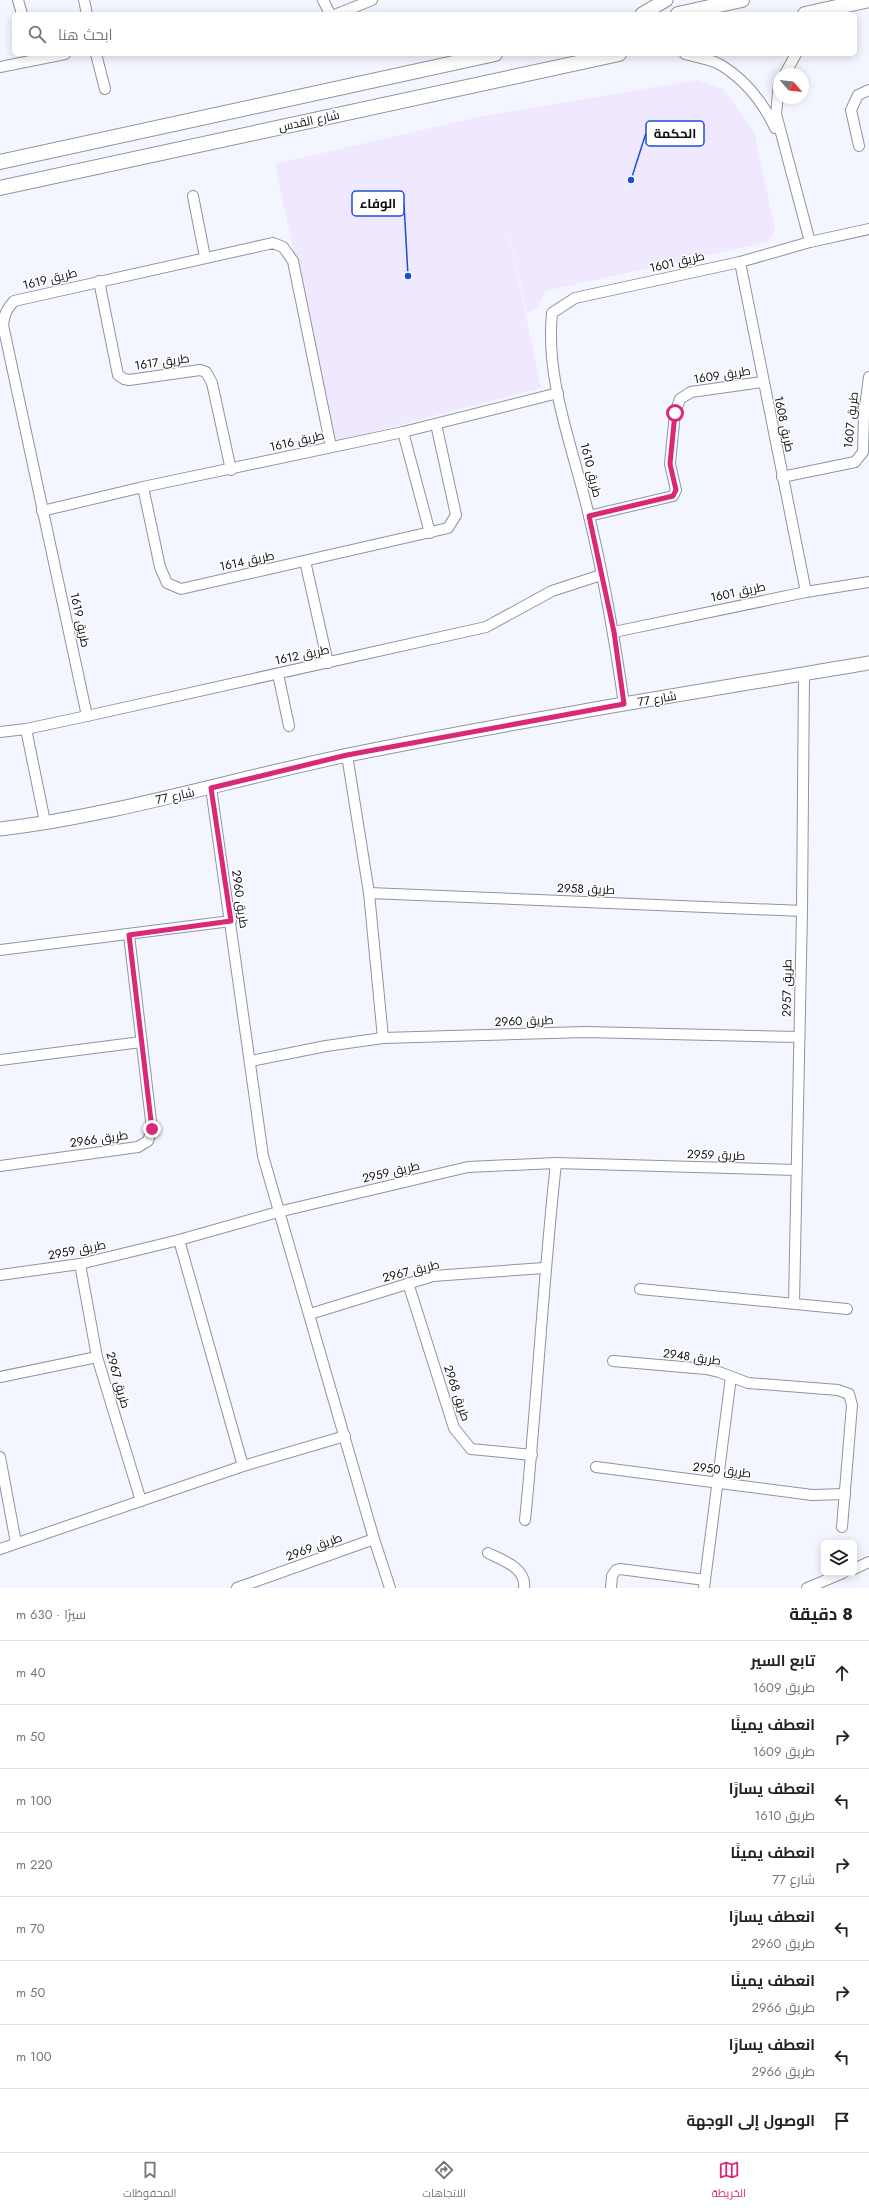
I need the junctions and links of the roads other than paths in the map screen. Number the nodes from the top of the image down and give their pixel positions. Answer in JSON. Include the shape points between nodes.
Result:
{"nodes":[{"id":1,"x":18,"y":0,"type":"edge"},
{"id":2,"x":84,"y":0,"type":"edge"},
{"id":3,"x":322,"y":0,"type":"edge"},
{"id":4,"x":372,"y":0,"type":"edge"},
{"id":5,"x":666,"y":0,"type":"edge"},
{"id":6,"x":742,"y":0,"type":"edge"},
{"id":7,"x":866,"y":1,"type":"edge"},
{"id":8,"x":21,"y":12,"type":"edge"},
{"id":9,"x":87,"y":12,"type":"edge"},
{"id":10,"x":329,"y":12,"type":"edge"},
{"id":11,"x":342,"y":12,"type":"edge"},
{"id":12,"x":645,"y":12,"type":"edge"},
{"id":13,"x":687,"y":12,"type":"edge"},
{"id":14,"x":814,"y":12,"type":"edge"},
{"id":15,"x":846,"y":12,"type":"edge"},
{"id":16,"x":43,"y":56,"type":"edge"},
{"id":17,"x":97,"y":56,"type":"edge"},
{"id":18,"x":486,"y":56,"type":"edge"},
{"id":19,"x":609,"y":56,"type":"edge"},
{"id":20,"x":692,"y":56,"type":"edge"},
{"id":21,"x":795,"y":56,"type":"edge"},
{"id":22,"x":32,"y":57,"type":"edge"},
{"id":23,"x":0,"y":66,"type":"edge"},
{"id":24,"x":788,"y":68,"type":"edge"},
{"id":25,"x":105,"y":89,"type":"dead end"},
{"id":26,"x":869,"y":90,"type":"edge"},
{"id":27,"x":777,"y":104,"type":"edge"},
{"id":28,"x":859,"y":146,"type":"dead end"},
{"id":29,"x":785,"y":150,"type":"junction"},
{"id":30,"x":0,"y":162,"type":"edge"},
{"id":31,"x":0,"y":188,"type":"edge"},
{"id":32,"x":193,"y":196,"type":"dead end"},
{"id":33,"x":869,"y":229,"type":"edge"},
{"id":34,"x":810,"y":242,"type":"junction"},
{"id":35,"x":205,"y":257,"type":"junction"},
{"id":36,"x":740,"y":262,"type":"junction"},
{"id":37,"x":99,"y":281,"type":"junction"},
{"id":38,"x":552,"y":313,"type":"joint"},
{"id":39,"x":4,"y":347,"type":"edge"},
{"id":40,"x":869,"y":377,"type":"edge"},
{"id":41,"x":762,"y":382,"type":"junction"},
{"id":42,"x":558,"y":393,"type":"junction"},
{"id":43,"x":436,"y":424,"type":"junction"},
{"id":44,"x":403,"y":432,"type":"junction"},
{"id":45,"x":331,"y":447,"type":"junction"},
{"id":46,"x":231,"y":470,"type":"junction"},
{"id":47,"x":782,"y":477,"type":"junction"},
{"id":48,"x":143,"y":487,"type":"junction"},
{"id":49,"x":42,"y":512,"type":"junction"},
{"id":50,"x":589,"y":516,"type":"junction"},
{"id":51,"x":430,"y":533,"type":"junction"},
{"id":52,"x":305,"y":562,"type":"junction"},
{"id":53,"x":601,"y":574,"type":"junction"},
{"id":54,"x":869,"y":582,"type":"edge"},
{"id":55,"x":806,"y":592,"type":"junction"},
{"id":56,"x":614,"y":632,"type":"junction"},
{"id":57,"x":328,"y":663,"type":"junction"},
{"id":58,"x":869,"y":663,"type":"edge"},
{"id":59,"x":278,"y":674,"type":"junction"},
{"id":60,"x":804,"y":674,"type":"junction"},
{"id":61,"x":624,"y":704,"type":"junction"},
{"id":62,"x":87,"y":716,"type":"junction"},
{"id":63,"x":289,"y":726,"type":"dead end"},
{"id":64,"x":26,"y":729,"type":"junction"},
{"id":65,"x":0,"y":732,"type":"edge"},
{"id":66,"x":347,"y":755,"type":"junction"},
{"id":67,"x":211,"y":788,"type":"junction"},
{"id":68,"x":45,"y":822,"type":"junction"},
{"id":69,"x":0,"y":829,"type":"edge"},
{"id":70,"x":369,"y":893,"type":"junction"},
{"id":71,"x":802,"y":910,"type":"junction"},
{"id":72,"x":231,"y":921,"type":"junction"},
{"id":73,"x":129,"y":935,"type":"junction"},
{"id":74,"x":0,"y":950,"type":"edge"},
{"id":75,"x":799,"y":1037,"type":"junction"},
{"id":76,"x":384,"y":1038,"type":"junction"},
{"id":77,"x":141,"y":1042,"type":"junction"},
{"id":78,"x":0,"y":1060,"type":"edge"},
{"id":79,"x":251,"y":1060,"type":"junction"},
{"id":80,"x":556,"y":1163,"type":"junction"},
{"id":81,"x":0,"y":1166,"type":"edge"},
{"id":82,"x":796,"y":1170,"type":"junction"},
{"id":83,"x":278,"y":1212,"type":"junction"},
{"id":84,"x":179,"y":1240,"type":"junction"},
{"id":85,"x":80,"y":1264,"type":"junction"},
{"id":86,"x":544,"y":1268,"type":"junction"},
{"id":87,"x":0,"y":1276,"type":"edge"},
{"id":88,"x":408,"y":1283,"type":"junction"},
{"id":89,"x":640,"y":1288,"type":"dead end"},
{"id":90,"x":794,"y":1303,"type":"junction"},
{"id":91,"x":847,"y":1309,"type":"dead end"},
{"id":92,"x":310,"y":1314,"type":"junction"},
{"id":93,"x":97,"y":1357,"type":"junction"},
{"id":94,"x":613,"y":1361,"type":"dead end"},
{"id":95,"x":0,"y":1377,"type":"edge"},
{"id":96,"x":730,"y":1377,"type":"junction"},
{"id":97,"x":345,"y":1436,"type":"junction"},
{"id":98,"x":532,"y":1454,"type":"junction"},
{"id":99,"x":0,"y":1457,"type":"edge"},
{"id":100,"x":243,"y":1466,"type":"junction"},
{"id":101,"x":596,"y":1467,"type":"dead end"},
{"id":102,"x":717,"y":1483,"type":"junction"},
{"id":103,"x":845,"y":1494,"type":"junction"},
{"id":104,"x":141,"y":1501,"type":"junction"},
{"id":105,"x":525,"y":1520,"type":"dead end"},
{"id":106,"x":842,"y":1527,"type":"dead end"},
{"id":107,"x":374,"y":1539,"type":"junction"},
{"id":108,"x":16,"y":1544,"type":"junction"},
{"id":109,"x":0,"y":1549,"type":"edge"},
{"id":110,"x":488,"y":1553,"type":"dead end"},
{"id":111,"x":869,"y":1562,"type":"edge"},
{"id":112,"x":857,"y":1568,"type":"edge"},
{"id":113,"x":836,"y":1576,"type":"edge"},
{"id":114,"x":264,"y":1584,"type":"edge"},
{"id":115,"x":705,"y":1584,"type":"edge"},
{"id":116,"x":237,"y":1588,"type":"edge"},
{"id":117,"x":390,"y":1588,"type":"edge"},
{"id":118,"x":524,"y":1588,"type":"edge"},
{"id":119,"x":611,"y":1588,"type":"edge"},
{"id":120,"x":807,"y":1588,"type":"edge"}],
"edges":[{"from":1,"to":8,"type":"street"},
{"from":2,"to":9,"type":"street"},
{"from":3,"to":10,"type":"street"},
{"from":4,"to":11,"type":"street"},
{"from":5,"to":12,"type":"street"},
{"from":6,"to":13,"type":"main road"},
{"from":7,"to":14,"type":"main road"},
{"from":7,"to":15,"type":"street"},
{"from":16,"to":22,"type":"street"},
{"from":17,"to":25,"type":"street"},
{"from":18,"to":30,"type":"main road"},
{"from":19,"to":31,"type":"main road","name":"شارع القدس"},
{"from":20,"to":29,"type":"street","via":[[720,64],[750,88],[769,116]]},
{"from":21,"to":24,"type":"street"},
{"from":22,"to":23,"type":"street"},
{"from":26,"to":28,"type":"street","via":[[858,95],[851,110]]},
{"from":27,"to":29,"type":"street","via":[[776,114]]},
{"from":29,"to":34,"type":"street"},
{"from":32,"to":35,"type":"street"},
{"from":33,"to":34,"type":"street","name":"طريق 1601"},
{"from":34,"to":36,"type":"street","name":"طريق 1601"},
{"from":35,"to":37,"type":"street","name":"طريق 1619"},
{"from":35,"to":45,"type":"street","name":"طريق 1619","via":[[273,243],[288,252],[293,261]]},
{"from":36,"to":38,"type":"street","name":"طريق 1601","via":[[575,298]]},
{"from":36,"to":41,"type":"street","name":"طريق 1608"},
{"from":37,"to":39,"type":"street","name":"طريق 1619","via":[[14,301],[4,315]]},
{"from":37,"to":46,"type":"street","name":"طريق 1617","via":[[118,375],[129,380],[200,370],[206,372],[212,383]]},
{"from":38,"to":42,"type":"street","name":"طريق 1610","via":[[551,352]]},
{"from":39,"to":49,"type":"street","name":"طريق 1619"},
{"from":40,"to":47,"type":"street","name":"طريق 1607","via":[[863,452],[855,462]]},
{"from":41,"to":47,"type":"street","name":"طريق 1608"},
{"from":41,"to":50,"type":"street","name":"طريق 1609","via":[[691,392],[680,399],[675,413],[670,464],[676,490],[673,496]]},
{"from":42,"to":43,"type":"street","name":"طريق 1616"},
{"from":42,"to":50,"type":"street","name":"طريق 1610"},
{"from":43,"to":44,"type":"street","name":"طريق 1616"},
{"from":43,"to":51,"type":"street","name":"طريق 1614","via":[[456,515],[448,528]]},
{"from":44,"to":45,"type":"street","name":"طريق 1616"},
{"from":44,"to":51,"type":"street"},
{"from":45,"to":46,"type":"street","name":"طريق 1616"},
{"from":46,"to":48,"type":"street","name":"طريق 1616"},
{"from":47,"to":55,"type":"street","name":"طريق 1608"},
{"from":48,"to":49,"type":"street","name":"طريق 1616"},
{"from":48,"to":52,"type":"street","name":"طريق 1614","via":[[160,567],[167,583],[181,589]]},
{"from":49,"to":62,"type":"street","name":"طريق 1619"},
{"from":50,"to":53,"type":"street","name":"طريق 1610"},
{"from":51,"to":52,"type":"street","name":"طريق 1614"},
{"from":52,"to":57,"type":"street"},
{"from":53,"to":56,"type":"street","name":"طريق 1610"},
{"from":53,"to":57,"type":"street","name":"طريق 1612","via":[[552,591],[486,627]]},
{"from":54,"to":55,"type":"street","name":"طريق 1601"},
{"from":55,"to":56,"type":"street","name":"طريق 1601"},
{"from":56,"to":61,"type":"street","name":"طريق 1610"},
{"from":57,"to":59,"type":"street","name":"طريق 1612"},
{"from":58,"to":60,"type":"street","name":"شارع 77"},
{"from":59,"to":62,"type":"street","name":"طريق 1612"},
{"from":59,"to":63,"type":"street"},
{"from":60,"to":61,"type":"street","name":"شارع 77"},
{"from":60,"to":71,"type":"street","name":"طريق 2957"},
{"from":61,"to":66,"type":"street","name":"شارع 77"},
{"from":62,"to":64,"type":"street","name":"طريق 1612"},
{"from":64,"to":65,"type":"street","name":"طريق 1612"},
{"from":64,"to":68,"type":"street"},
{"from":66,"to":67,"type":"street","name":"شارع 77"},
{"from":66,"to":70,"type":"street"},
{"from":67,"to":68,"type":"street","name":"شارع 77"},
{"from":67,"to":72,"type":"street","name":"طريق 2960"},
{"from":68,"to":69,"type":"street","name":"شارع 77"},
{"from":70,"to":71,"type":"street","name":"طريق 2958"},
{"from":70,"to":76,"type":"street"},
{"from":71,"to":75,"type":"street","name":"طريق 2957"},
{"from":72,"to":73,"type":"street"},
{"from":72,"to":79,"type":"street","name":"طريق 2960"},
{"from":73,"to":74,"type":"street"},
{"from":73,"to":77,"type":"street","name":"طريق 2966"},
{"from":75,"to":76,"type":"street","name":"طريق 2960","via":[[585,1032]]},
{"from":75,"to":82,"type":"street","name":"طريق 2957"},
{"from":76,"to":79,"type":"street","name":"طريق 2960"},
{"from":77,"to":78,"type":"street"},
{"from":77,"to":81,"type":"street","name":"طريق 2966","via":[[152,1129],[148,1141],[138,1147]]},
{"from":79,"to":83,"type":"street","name":"طريق 2960","via":[[258,1125]]},
{"from":80,"to":82,"type":"street","name":"طريق 2959"},
{"from":80,"to":83,"type":"street","name":"طريق 2959","via":[[468,1167]]},
{"from":80,"to":86,"type":"street"},
{"from":82,"to":90,"type":"street","name":"طريق 2957"},
{"from":83,"to":84,"type":"street","name":"طريق 2959"},
{"from":83,"to":92,"type":"street"},
{"from":84,"to":85,"type":"street","name":"طريق 2959"},
{"from":84,"to":100,"type":"street"},
{"from":85,"to":87,"type":"street","name":"طريق 2959"},
{"from":85,"to":93,"type":"street","name":"طريق 2967"},
{"from":86,"to":88,"type":"street","name":"طريق 2967","via":[[433,1276]]},
{"from":86,"to":98,"type":"street"},
{"from":88,"to":92,"type":"street","name":"طريق 2967"},
{"from":88,"to":98,"type":"street","name":"طريق 2968","via":[[454,1428],[471,1449]]},
{"from":89,"to":90,"type":"street"},
{"from":90,"to":91,"type":"street"},
{"from":92,"to":97,"type":"street"},
{"from":93,"to":95,"type":"street"},
{"from":93,"to":104,"type":"street","name":"طريق 2967"},
{"from":94,"to":96,"type":"street","name":"طريق 2948","via":[[706,1369]]},
{"from":96,"to":102,"type":"street"},
{"from":96,"to":103,"type":"street","name":"طريق 2948","via":[[748,1383],[844,1391],[852,1400]]},
{"from":97,"to":100,"type":"street"},
{"from":97,"to":107,"type":"street"},
{"from":98,"to":105,"type":"street"},
{"from":99,"to":108,"type":"street"},
{"from":100,"to":104,"type":"street"},
{"from":101,"to":102,"type":"street","name":"طريق 2950"},
{"from":102,"to":103,"type":"street","name":"طريق 2950","via":[[820,1496]]},
{"from":102,"to":115,"type":"street"},
{"from":103,"to":106,"type":"street"},
{"from":104,"to":108,"type":"street"},
{"from":107,"to":114,"type":"street","name":"طريق 2969"},
{"from":107,"to":117,"type":"street"},
{"from":108,"to":109,"type":"street"},
{"from":110,"to":118,"type":"street","via":[[517,1568],[525,1583]]},
{"from":111,"to":112,"type":"street"},
{"from":113,"to":120,"type":"street"},
{"from":114,"to":116,"type":"street","name":"طريق 2969"},
{"from":115,"to":119,"type":"street","via":[[620,1569],[612,1576]]}]}
